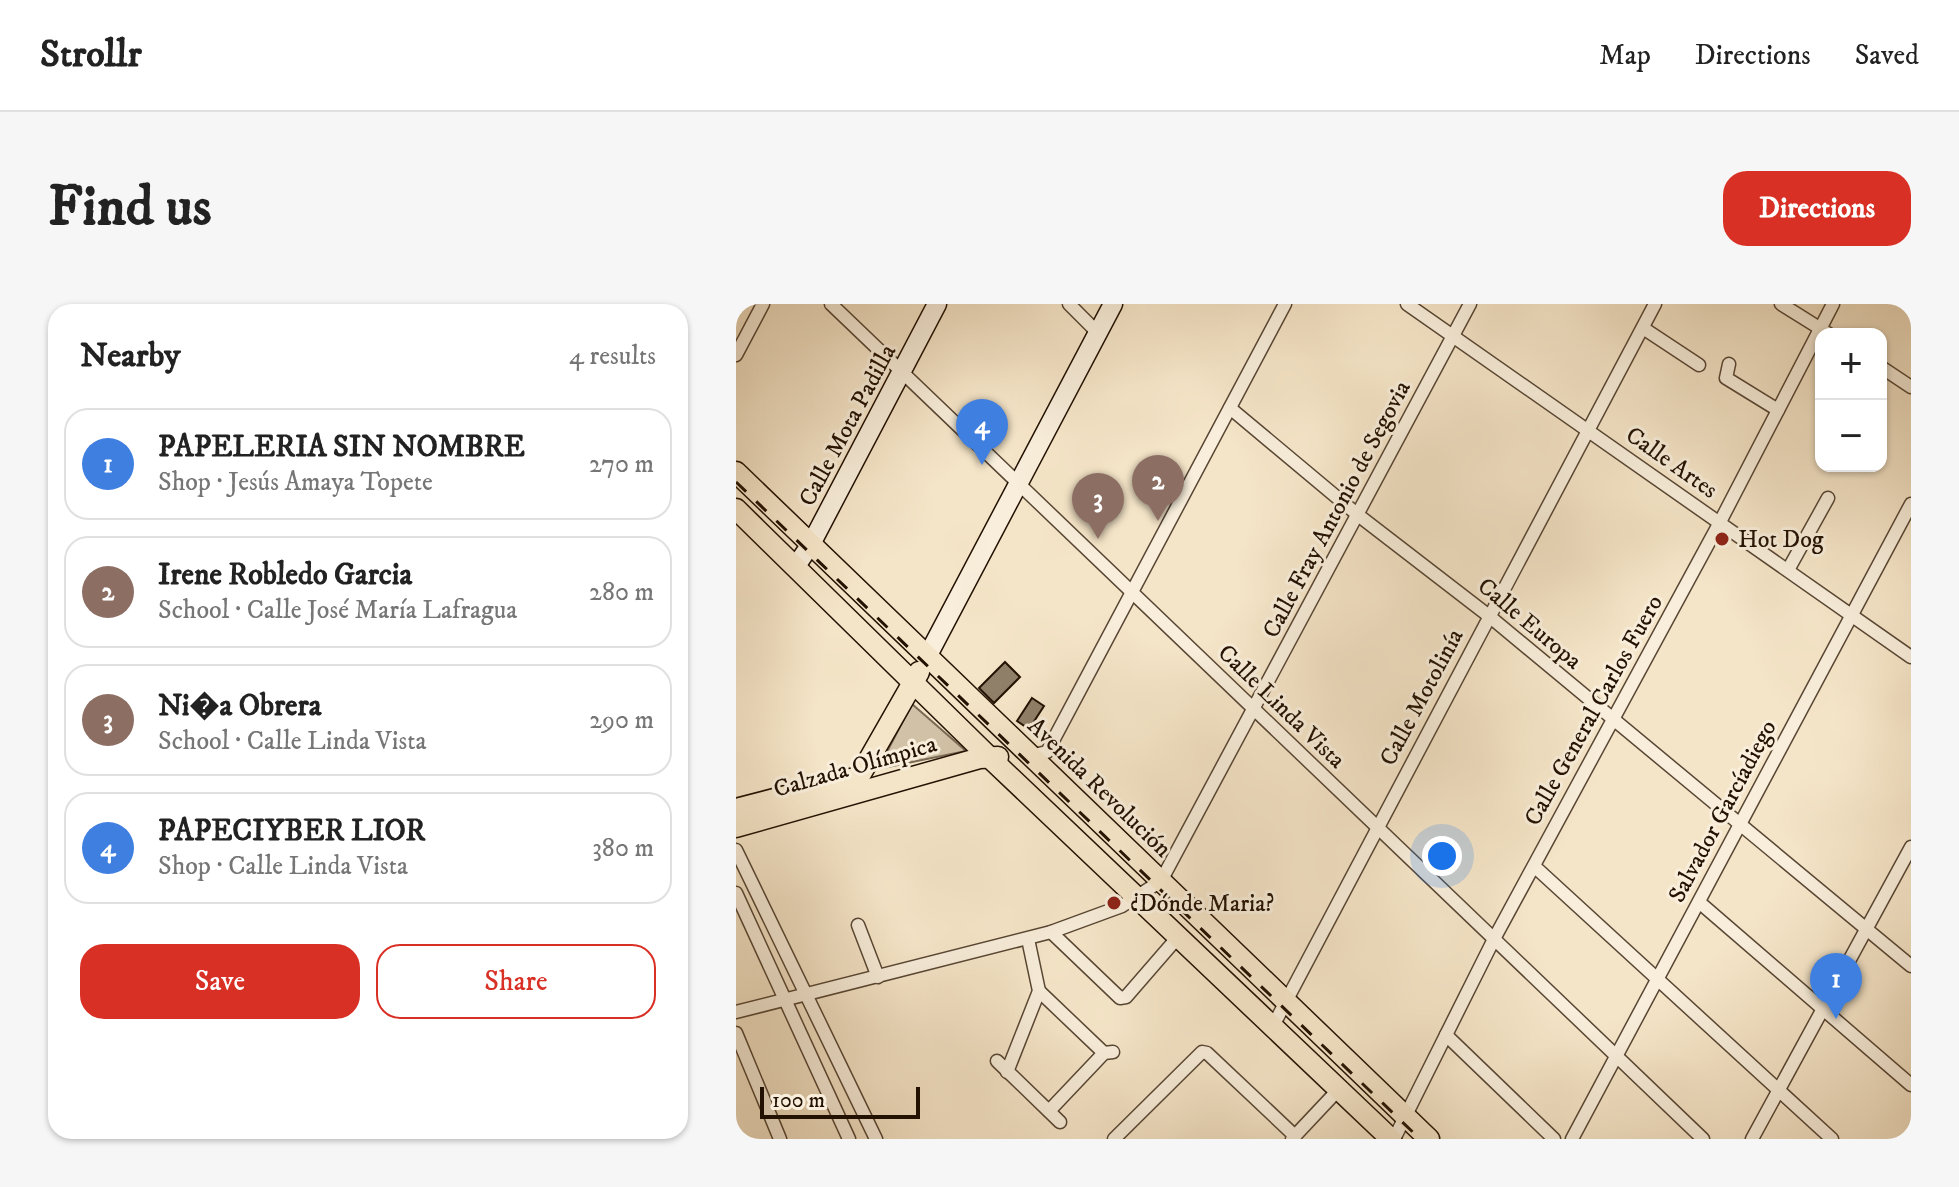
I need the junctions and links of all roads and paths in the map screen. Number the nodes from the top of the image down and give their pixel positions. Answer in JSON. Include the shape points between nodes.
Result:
{"nodes":[{"id":1,"x":763,"y":304,"type":"edge"},
{"id":2,"x":831,"y":304,"type":"edge"},
{"id":3,"x":937,"y":304,"type":"edge"},
{"id":4,"x":1069,"y":304,"type":"edge"},
{"id":5,"x":1113,"y":304,"type":"edge"},
{"id":6,"x":1285,"y":304,"type":"edge"},
{"id":7,"x":1407,"y":304,"type":"edge"},
{"id":8,"x":1470,"y":304,"type":"edge"},
{"id":9,"x":1655,"y":304,"type":"edge"},
{"id":10,"x":1781,"y":304,"type":"edge"},
{"id":11,"x":1833,"y":304,"type":"edge"},
{"id":12,"x":1643,"y":328,"type":"junction"},
{"id":13,"x":1819,"y":328,"type":"edge"},
{"id":14,"x":1825,"y":328,"type":"edge"},
{"id":15,"x":1098,"y":333,"type":"junction"},
{"id":16,"x":1453,"y":336,"type":"junction"},
{"id":17,"x":1815,"y":346,"type":"edge"},
{"id":18,"x":736,"y":355,"type":"edge"},
{"id":19,"x":1729,"y":364,"type":"dead end"},
{"id":20,"x":1699,"y":365,"type":"dead end"},
{"id":21,"x":902,"y":371,"type":"junction"},
{"id":22,"x":1887,"y":371,"type":"edge"},
{"id":23,"x":1911,"y":387,"type":"edge"},
{"id":24,"x":1230,"y":408,"type":"junction"},
{"id":25,"x":1778,"y":410,"type":"junction"},
{"id":26,"x":1589,"y":430,"type":"junction"},
{"id":27,"x":736,"y":472,"type":"edge"},
{"id":28,"x":1018,"y":484,"type":"junction"},
{"id":29,"x":1828,"y":498,"type":"dead end"},
{"id":30,"x":1911,"y":504,"type":"edge"},
{"id":31,"x":736,"y":509,"type":"edge"},
{"id":32,"x":1358,"y":515,"type":"junction"},
{"id":33,"x":1720,"y":522,"type":"junction"},
{"id":34,"x":811,"y":544,"type":"junction"},
{"id":35,"x":796,"y":566,"type":"junction"},
{"id":36,"x":1788,"y":570,"type":"junction"},
{"id":37,"x":1132,"y":592,"type":"junction"},
{"id":38,"x":1852,"y":615,"type":"junction"},
{"id":39,"x":1489,"y":616,"type":"junction"},
{"id":40,"x":927,"y":657,"type":"junction"},
{"id":41,"x":1911,"y":657,"type":"edge"},
{"id":42,"x":914,"y":682,"type":"junction"},
{"id":43,"x":1253,"y":711,"type":"junction"},
{"id":44,"x":1612,"y":721,"type":"junction"},
{"id":45,"x":1029,"y":756,"type":"junction"},
{"id":46,"x":989,"y":757,"type":"junction"},
{"id":47,"x":736,"y":809,"type":"edge"},
{"id":48,"x":1740,"y":826,"type":"junction"},
{"id":49,"x":736,"y":827,"type":"edge"},
{"id":50,"x":1378,"y":828,"type":"junction"},
{"id":51,"x":1911,"y":847,"type":"edge"},
{"id":52,"x":736,"y":850,"type":"edge"},
{"id":53,"x":1534,"y":866,"type":"junction"},
{"id":54,"x":1161,"y":881,"type":"junction"},
{"id":55,"x":736,"y":893,"type":"edge"},
{"id":56,"x":1136,"y":896,"type":"junction"},
{"id":57,"x":1699,"y":902,"type":"junction"},
{"id":58,"x":858,"y":925,"type":"dead end"},
{"id":59,"x":1867,"y":931,"type":"junction"},
{"id":60,"x":1051,"y":932,"type":"junction"},
{"id":61,"x":1178,"y":937,"type":"junction"},
{"id":62,"x":1028,"y":939,"type":"junction"},
{"id":63,"x":1494,"y":939,"type":"junction"},
{"id":64,"x":1911,"y":966,"type":"edge"},
{"id":65,"x":878,"y":977,"type":"junction"},
{"id":66,"x":1657,"y":979,"type":"junction"},
{"id":67,"x":1039,"y":991,"type":"junction"},
{"id":68,"x":808,"y":994,"type":"junction"},
{"id":69,"x":786,"y":1000,"type":"junction"},
{"id":70,"x":1286,"y":1002,"type":"junction"},
{"id":71,"x":1824,"y":1009,"type":"junction"},
{"id":72,"x":736,"y":1012,"type":"edge"},
{"id":73,"x":1273,"y":1026,"type":"junction"},
{"id":74,"x":736,"y":1033,"type":"edge"},
{"id":75,"x":1446,"y":1035,"type":"junction"},
{"id":76,"x":1615,"y":1056,"type":"junction"},
{"id":77,"x":997,"y":1061,"type":"dead end"},
{"id":78,"x":1007,"y":1072,"type":"junction"},
{"id":79,"x":1911,"y":1085,"type":"edge"},
{"id":80,"x":1339,"y":1089,"type":"junction"},
{"id":81,"x":1779,"y":1090,"type":"junction"},
{"id":82,"x":1049,"y":1111,"type":"junction"},
{"id":83,"x":1406,"y":1117,"type":"junction"},
{"id":84,"x":1060,"y":1122,"type":"dead end"},
{"id":85,"x":1293,"y":1137,"type":"edge"},
{"id":86,"x":780,"y":1139,"type":"edge"},
{"id":87,"x":849,"y":1139,"type":"edge"},
{"id":88,"x":876,"y":1139,"type":"edge"},
{"id":89,"x":1114,"y":1139,"type":"edge"},
{"id":90,"x":1393,"y":1139,"type":"edge"},
{"id":91,"x":1429,"y":1139,"type":"edge"},
{"id":92,"x":1554,"y":1139,"type":"edge"},
{"id":93,"x":1572,"y":1139,"type":"edge"},
{"id":94,"x":1703,"y":1139,"type":"edge"},
{"id":95,"x":1752,"y":1139,"type":"edge"},
{"id":96,"x":1832,"y":1139,"type":"edge"}],
"edges":[{"from":1,"to":18,"type":"street"},
{"from":2,"to":21,"type":"street","name":"Calle Linda Vista"},
{"from":3,"to":21,"type":"street","name":"Calle Mota Padilla"},
{"from":4,"to":15,"type":"street"},
{"from":5,"to":15,"type":"street"},
{"from":6,"to":24,"type":"street"},
{"from":7,"to":16,"type":"street","name":"Calle Artes"},
{"from":8,"to":16,"type":"street","name":"Calle Fray Antonio de Segovia"},
{"from":9,"to":12,"type":"street","name":"Calle Motolinía"},
{"from":10,"to":13,"type":"street"},
{"from":11,"to":14,"type":"street","name":"Calle General Carlos Fuero"},
{"from":12,"to":20,"type":"street"},
{"from":12,"to":26,"type":"street","name":"Calle Motolinía"},
{"from":15,"to":28,"type":"street"},
{"from":16,"to":26,"type":"street","name":"Calle Artes"},
{"from":16,"to":32,"type":"street","name":"Calle Fray Antonio de Segovia"},
{"from":17,"to":25,"type":"street","name":"Calle General Carlos Fuero"},
{"from":19,"to":25,"type":"street","via":[[1726,378]]},
{"from":21,"to":28,"type":"street","name":"Calle Linda Vista"},
{"from":21,"to":34,"type":"street","name":"Calle Mota Padilla"},
{"from":22,"to":23,"type":"street"},
{"from":24,"to":32,"type":"street","name":"Calle Europa"},
{"from":24,"to":37,"type":"street"},
{"from":25,"to":33,"type":"street","name":"Calle General Carlos Fuero"},
{"from":26,"to":33,"type":"street","name":"Calle Artes"},
{"from":26,"to":39,"type":"street","name":"Calle Motolinía"},
{"from":27,"to":34,"type":"main road","name":"Avenida Revolución"},
{"from":28,"to":37,"type":"street","name":"Calle Linda Vista"},
{"from":28,"to":40,"type":"street"},
{"from":29,"to":36,"type":"street"},
{"from":30,"to":38,"type":"street","name":"Salvador Garcíadiego"},
{"from":31,"to":35,"type":"main road"},
{"from":32,"to":39,"type":"street","name":"Calle Europa"},
{"from":32,"to":43,"type":"street","name":"Calle Fray Antonio de Segovia"},
{"from":33,"to":36,"type":"street","name":"Calle Artes"},
{"from":33,"to":44,"type":"street","name":"Calle General Carlos Fuero"},
{"from":34,"to":35,"type":"street","name":"Calle Mota Padilla"},
{"from":34,"to":40,"type":"main road","name":"Avenida Revolución"},
{"from":35,"to":42,"type":"main road"},
{"from":36,"to":38,"type":"street","name":"Calle Artes"},
{"from":37,"to":43,"type":"street","name":"Calle Linda Vista"},
{"from":37,"to":45,"type":"street","via":[[1047,752]]},
{"from":38,"to":41,"type":"street","name":"Calle Artes"},
{"from":38,"to":48,"type":"street","name":"Salvador Garcíadiego"},
{"from":39,"to":44,"type":"street","name":"Calle Europa"},
{"from":39,"to":50,"type":"street","name":"Calle Motolinía"},
{"from":40,"to":42,"type":"main road","name":"Calzada Olímpica"},
{"from":40,"to":45,"type":"main road","name":"Avenida Revolución"},
{"from":42,"to":46,"type":"main road"},
{"from":42,"to":47,"type":"main road","name":"Calzada Olímpica","via":[[859,777]]},
{"from":43,"to":50,"type":"street","name":"Calle Linda Vista"},
{"from":43,"to":54,"type":"street","name":"Calle Fray Antonio de Segovia"},
{"from":44,"to":48,"type":"street","name":"Calle Europa"},
{"from":44,"to":53,"type":"street","name":"Calle General Carlos Fuero"},
{"from":45,"to":46,"type":"main road","name":"Calzada Olímpica"},
{"from":45,"to":54,"type":"main road","name":"Avenida Revolución"},
{"from":46,"to":49,"type":"main road","name":"Calzada Olímpica"},
{"from":46,"to":56,"type":"main road"},
{"from":48,"to":57,"type":"street","name":"Salvador Garcíadiego"},
{"from":48,"to":59,"type":"street","name":"Calle Europa"},
{"from":50,"to":63,"type":"street","name":"Calle Linda Vista"},
{"from":50,"to":70,"type":"street","name":"Calle Motolinía"},
{"from":51,"to":59,"type":"street"},
{"from":52,"to":68,"type":"street"},
{"from":53,"to":63,"type":"street","name":"Calle General Carlos Fuero"},
{"from":53,"to":66,"type":"street"},
{"from":54,"to":56,"type":"street"},
{"from":54,"to":70,"type":"main road","name":"Avenida Revolución"},
{"from":55,"to":69,"type":"street"},
{"from":56,"to":60,"type":"street"},
{"from":56,"to":61,"type":"main road"},
{"from":57,"to":66,"type":"street","name":"Salvador Garcíadiego"},
{"from":57,"to":71,"type":"street"},
{"from":58,"to":65,"type":"street"},
{"from":59,"to":64,"type":"street","name":"Calle Europa"},
{"from":59,"to":71,"type":"street"},
{"from":60,"to":61,"type":"street","via":[[1120,998]]},
{"from":60,"to":62,"type":"street"},
{"from":61,"to":73,"type":"main road"},
{"from":62,"to":65,"type":"street"},
{"from":62,"to":67,"type":"street"},
{"from":63,"to":75,"type":"street","name":"Calle General Carlos Fuero"},
{"from":63,"to":76,"type":"street","name":"Calle Linda Vista"},
{"from":65,"to":68,"type":"street"},
{"from":66,"to":76,"type":"street","name":"Salvador Garcíadiego"},
{"from":66,"to":81,"type":"street"},
{"from":67,"to":78,"type":"street"},
{"from":67,"to":82,"type":"street","via":[[1108,1052]]},
{"from":68,"to":69,"type":"street"},
{"from":68,"to":88,"type":"street"},
{"from":69,"to":72,"type":"street"},
{"from":69,"to":87,"type":"street"},
{"from":70,"to":73,"type":"street","name":"Calle Motolinía"},
{"from":70,"to":83,"type":"main road","name":"Avenida Revolución"},
{"from":71,"to":79,"type":"street"},
{"from":71,"to":81,"type":"street"},
{"from":73,"to":80,"type":"main road"},
{"from":74,"to":86,"type":"street"},
{"from":75,"to":83,"type":"street","name":"Calle General Carlos Fuero"},
{"from":75,"to":92,"type":"street"},
{"from":76,"to":93,"type":"street","name":"Salvador Garcíadiego"},
{"from":76,"to":94,"type":"street","name":"Calle Linda Vista"},
{"from":77,"to":78,"type":"street"},
{"from":78,"to":82,"type":"street"},
{"from":80,"to":85,"type":"street"},
{"from":80,"to":90,"type":"main road"},
{"from":81,"to":95,"type":"street"},
{"from":81,"to":96,"type":"street"},
{"from":82,"to":84,"type":"street"},
{"from":83,"to":90,"type":"street","name":"Calle General Carlos Fuero"},
{"from":83,"to":91,"type":"main road","name":"Avenida Revolución"},
{"from":85,"to":89,"type":"street","via":[[1202,1052]]}]}
